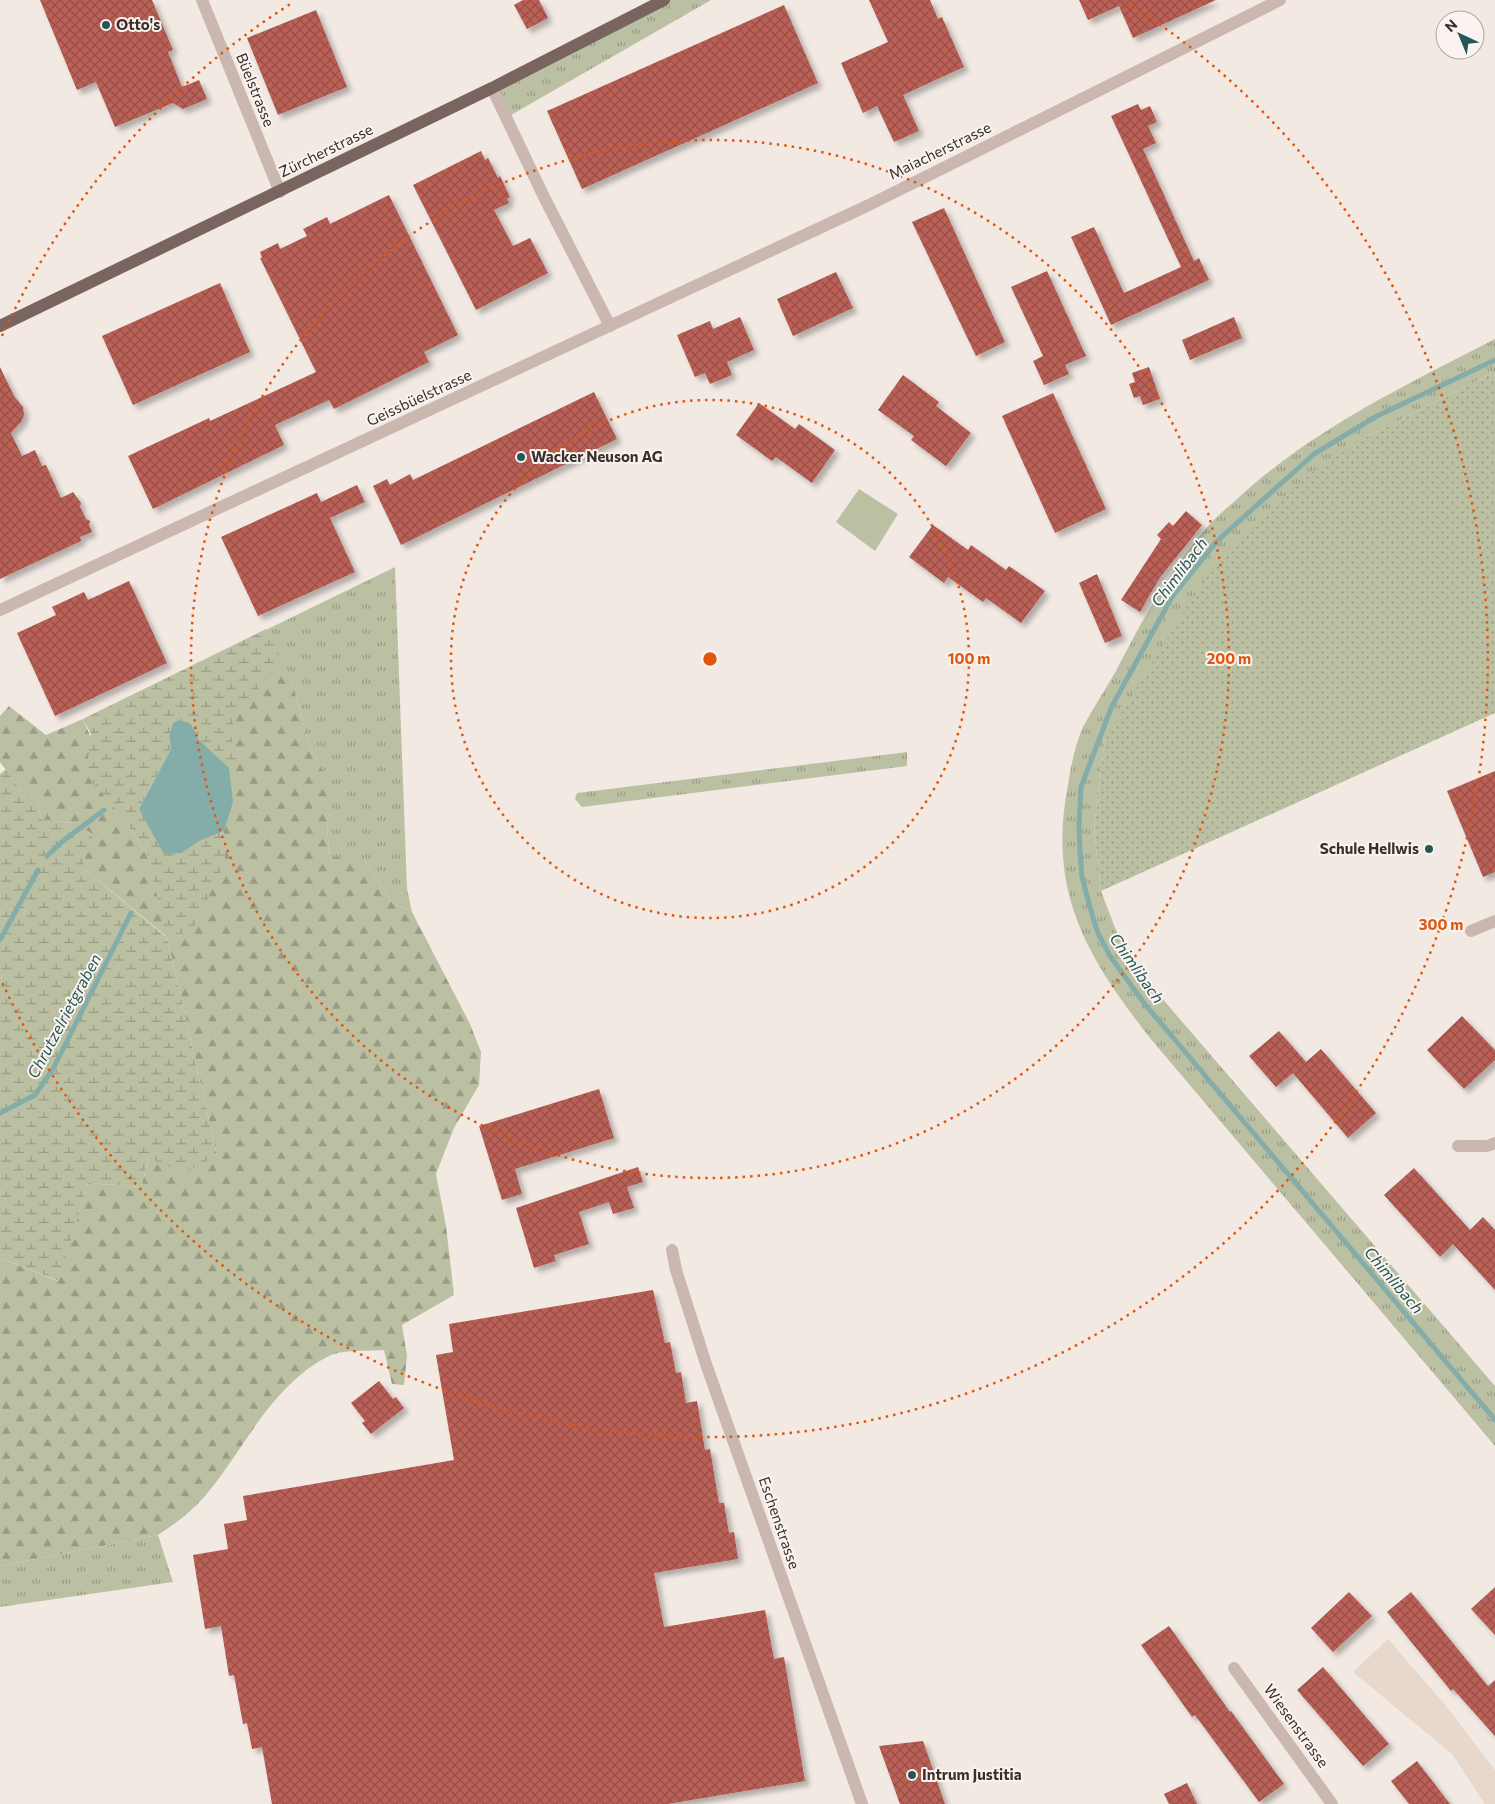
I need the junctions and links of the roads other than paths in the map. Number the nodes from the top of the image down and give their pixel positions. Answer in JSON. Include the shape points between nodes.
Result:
{"nodes":[{"id":1,"x":202,"y":0,"type":"edge"},
{"id":2,"x":664,"y":0,"type":"edge"},
{"id":3,"x":1280,"y":0,"type":"edge"},
{"id":4,"x":492,"y":88,"type":"junction"},
{"id":5,"x":280,"y":192,"type":"junction"},
{"id":6,"x":0,"y":326,"type":"edge"},
{"id":7,"x":610,"y":326,"type":"junction"},
{"id":8,"x":0,"y":610,"type":"edge"},
{"id":9,"x":1495,"y":921,"type":"edge"},
{"id":10,"x":1471,"y":931,"type":"dead end"},
{"id":11,"x":1495,"y":1143,"type":"edge"},
{"id":12,"x":1458,"y":1146,"type":"dead end"},
{"id":13,"x":672,"y":1250,"type":"dead end"},
{"id":14,"x":1234,"y":1668,"type":"dead end"},
{"id":15,"x":862,"y":1804,"type":"edge"},
{"id":16,"x":1332,"y":1804,"type":"edge"}],
"edges":[{"from":1,"to":5,"type":"street","name":"Büelstrasse"},
{"from":2,"to":4,"type":"main road","name":"Zürcherstrasse"},
{"from":3,"to":7,"type":"street","name":"Maiacherstrasse","via":[[869,205]]},
{"from":4,"to":5,"type":"main road","name":"Zürcherstrasse"},
{"from":4,"to":7,"type":"street"},
{"from":5,"to":6,"type":"main road","name":"Zürcherstrasse"},
{"from":7,"to":8,"type":"street","name":"Geissbüelstrasse"},
{"from":9,"to":10,"type":"street"},
{"from":11,"to":12,"type":"street"},
{"from":13,"to":15,"type":"street","name":"Eschenstrasse","via":[[706,1364]]},
{"from":14,"to":16,"type":"street","name":"Wiesenstrasse"}]}
